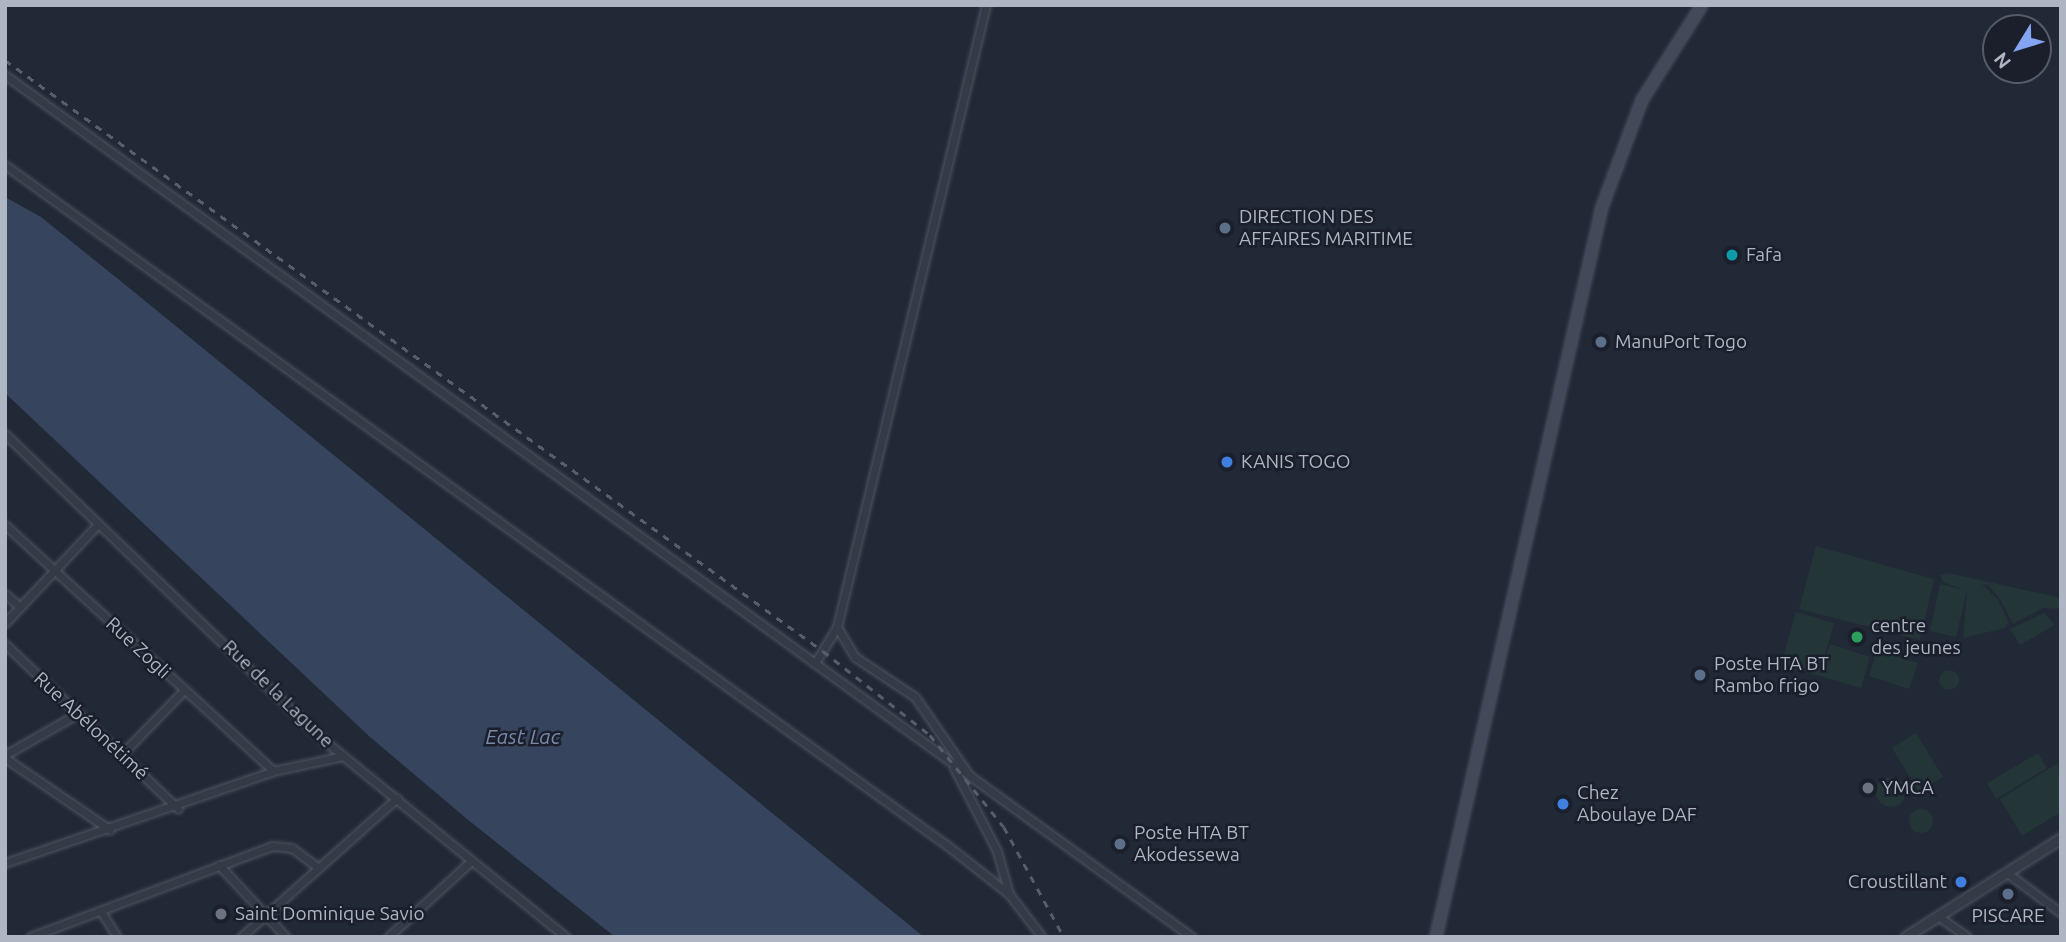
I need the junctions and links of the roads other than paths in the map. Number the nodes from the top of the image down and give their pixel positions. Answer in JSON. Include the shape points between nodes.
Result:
{"nodes":[{"id":1,"x":986,"y":5,"type":"edge"},
{"id":2,"x":1702,"y":5,"type":"edge"},
{"id":3,"x":5,"y":75,"type":"edge"},
{"id":4,"x":5,"y":165,"type":"edge"},
{"id":5,"x":5,"y":434,"type":"edge"},
{"id":6,"x":5,"y":525,"type":"edge"},
{"id":7,"x":96,"y":526,"type":"junction"},
{"id":8,"x":55,"y":571,"type":"junction"},
{"id":9,"x":5,"y":594,"type":"edge"},
{"id":10,"x":20,"y":607,"type":"junction"},
{"id":11,"x":5,"y":623,"type":"edge"},
{"id":12,"x":837,"y":628,"type":"junction"},
{"id":13,"x":5,"y":644,"type":"edge"},
{"id":14,"x":815,"y":663,"type":"junction"},
{"id":15,"x":184,"y":690,"type":"junction"},
{"id":16,"x":77,"y":714,"type":"junction"},
{"id":17,"x":122,"y":754,"type":"junction"},
{"id":18,"x":343,"y":756,"type":"junction"},
{"id":19,"x":5,"y":757,"type":"edge"},
{"id":20,"x":954,"y":768,"type":"junction"},
{"id":21,"x":272,"y":771,"type":"junction"},
{"id":22,"x":973,"y":781,"type":"junction"},
{"id":23,"x":397,"y":798,"type":"junction"},
{"id":24,"x":178,"y":808,"type":"junction"},
{"id":25,"x":110,"y":830,"type":"junction"},
{"id":26,"x":2061,"y":838,"type":"edge"},
{"id":27,"x":470,"y":862,"type":"junction"},
{"id":28,"x":5,"y":863,"type":"edge"},
{"id":29,"x":219,"y":865,"type":"junction"},
{"id":30,"x":317,"y":867,"type":"junction"},
{"id":31,"x":2006,"y":872,"type":"junction"},
{"id":32,"x":1009,"y":894,"type":"junction"},
{"id":33,"x":102,"y":913,"type":"junction"},
{"id":34,"x":2061,"y":913,"type":"edge"},
{"id":35,"x":265,"y":914,"type":"junction"},
{"id":36,"x":1939,"y":917,"type":"junction"},
{"id":37,"x":392,"y":935,"type":"edge"},
{"id":38,"x":30,"y":937,"type":"edge"},
{"id":39,"x":117,"y":937,"type":"edge"},
{"id":40,"x":241,"y":937,"type":"edge"},
{"id":41,"x":286,"y":937,"type":"edge"},
{"id":42,"x":566,"y":937,"type":"edge"},
{"id":43,"x":1042,"y":937,"type":"edge"},
{"id":44,"x":1192,"y":937,"type":"edge"},
{"id":45,"x":1436,"y":937,"type":"edge"},
{"id":46,"x":1905,"y":937,"type":"edge"},
{"id":47,"x":1968,"y":937,"type":"edge"}],
"edges":[{"from":1,"to":12,"type":"street"},
{"from":2,"to":45,"type":"main road","via":[[1643,100],[1602,208]]},
{"from":3,"to":14,"type":"street"},
{"from":4,"to":32,"type":"street"},
{"from":5,"to":7,"type":"street","name":"Rue de la Lagune"},
{"from":6,"to":8,"type":"street","name":"Rue Zogli"},
{"from":7,"to":8,"type":"street"},
{"from":7,"to":18,"type":"street","name":"Rue de la Lagune"},
{"from":8,"to":10,"type":"street"},
{"from":8,"to":15,"type":"street","name":"Rue Zogli"},
{"from":9,"to":10,"type":"street"},
{"from":10,"to":11,"type":"street"},
{"from":12,"to":14,"type":"street"},
{"from":12,"to":22,"type":"street","via":[[855,657],[915,697]]},
{"from":13,"to":16,"type":"street","name":"Rue Abélonétimé"},
{"from":14,"to":20,"type":"street"},
{"from":15,"to":17,"type":"street"},
{"from":15,"to":21,"type":"street","name":"Rue Zogli"},
{"from":16,"to":17,"type":"street","name":"Rue Abélonétimé"},
{"from":16,"to":19,"type":"street"},
{"from":17,"to":24,"type":"street","name":"Rue Abélonétimé"},
{"from":18,"to":21,"type":"street"},
{"from":18,"to":23,"type":"street","name":"Rue de la Lagune"},
{"from":19,"to":25,"type":"street"},
{"from":20,"to":22,"type":"street"},
{"from":20,"to":32,"type":"street","via":[[997,851]]},
{"from":21,"to":24,"type":"street"},
{"from":22,"to":44,"type":"street"},
{"from":23,"to":27,"type":"street","name":"Rue de la Lagune"},
{"from":23,"to":30,"type":"street"},
{"from":24,"to":25,"type":"street"},
{"from":25,"to":28,"type":"street"},
{"from":26,"to":31,"type":"street"},
{"from":27,"to":37,"type":"street"},
{"from":27,"to":42,"type":"street","name":"Rue de la Lagune"},
{"from":29,"to":30,"type":"street","via":[[279,845]]},
{"from":29,"to":33,"type":"street"},
{"from":29,"to":35,"type":"street"},
{"from":30,"to":35,"type":"street"},
{"from":31,"to":34,"type":"street"},
{"from":31,"to":36,"type":"street"},
{"from":32,"to":43,"type":"street"},
{"from":33,"to":38,"type":"street"},
{"from":33,"to":39,"type":"street"},
{"from":35,"to":40,"type":"street"},
{"from":35,"to":41,"type":"street"},
{"from":36,"to":46,"type":"street"},
{"from":36,"to":47,"type":"street"}]}
